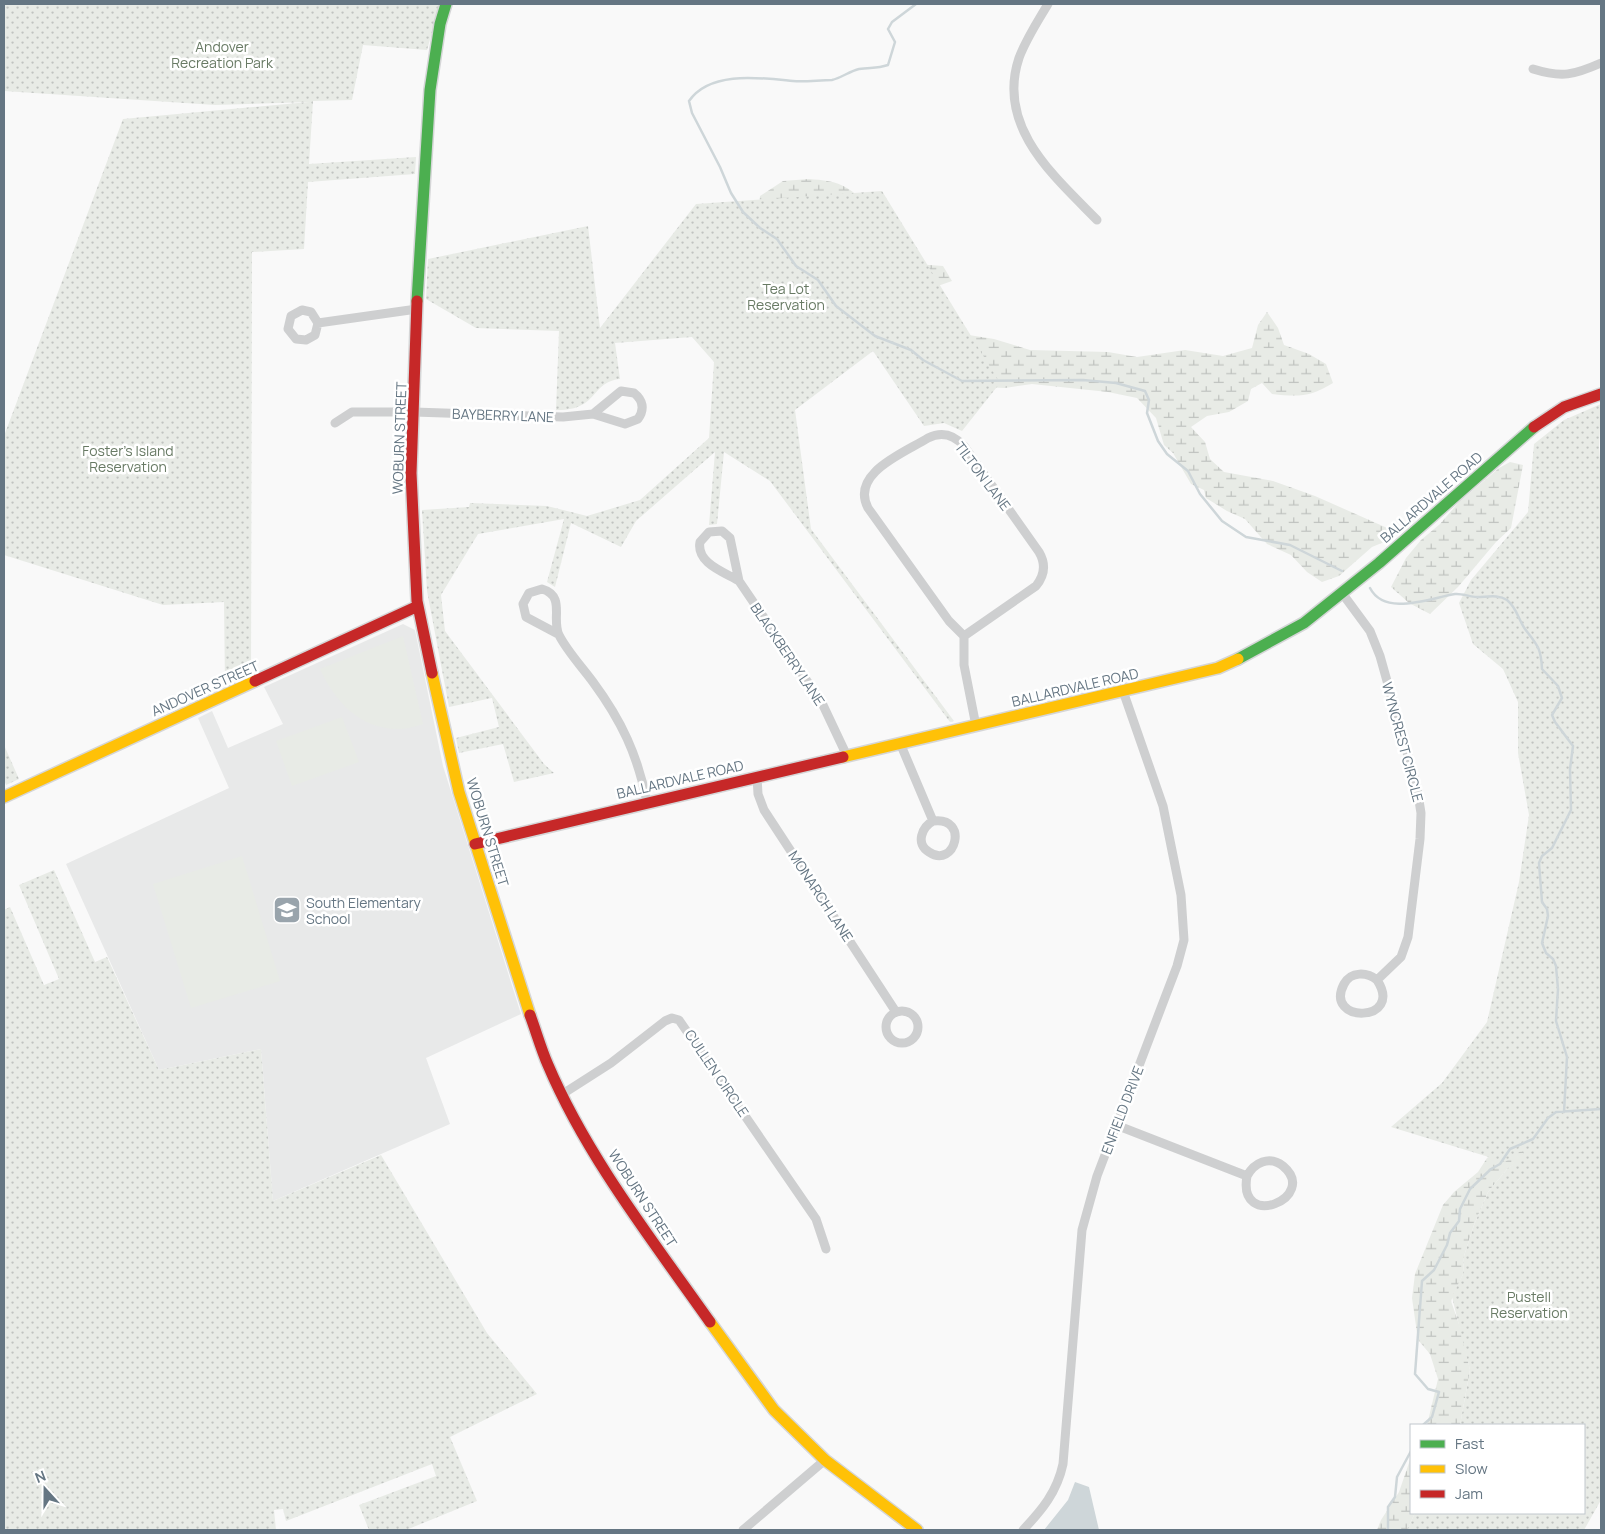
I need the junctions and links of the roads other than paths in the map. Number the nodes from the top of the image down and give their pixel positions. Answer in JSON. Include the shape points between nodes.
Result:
{"nodes":[{"id":1,"x":446,"y":4,"type":"edge"},
{"id":2,"x":1048,"y":4,"type":"edge"},
{"id":3,"x":1601,"y":63,"type":"edge"},
{"id":4,"x":1533,"y":69,"type":"dead end"},
{"id":5,"x":1097,"y":220,"type":"dead end"},
{"id":6,"x":417,"y":309,"type":"junction"},
{"id":7,"x":318,"y":322,"type":"dead end"},
{"id":8,"x":1601,"y":394,"type":"edge"},
{"id":9,"x":414,"y":412,"type":"junction"},
{"id":10,"x":593,"y":414,"type":"junction"},
{"id":11,"x":335,"y":423,"type":"dead end"},
{"id":12,"x":738,"y":581,"type":"junction"},
{"id":13,"x":1342,"y":593,"type":"junction"},
{"id":14,"x":418,"y":606,"type":"junction"},
{"id":15,"x":558,"y":634,"type":"junction"},
{"id":16,"x":964,"y":636,"type":"junction"},
{"id":17,"x":1123,"y":691,"type":"junction"},
{"id":18,"x":976,"y":726,"type":"junction"},
{"id":19,"x":900,"y":743,"type":"junction"},
{"id":20,"x":847,"y":756,"type":"junction"},
{"id":21,"x":757,"y":777,"type":"junction"},
{"id":22,"x":4,"y":797,"type":"edge"},
{"id":23,"x":647,"y":803,"type":"junction"},
{"id":24,"x":933,"y":821,"type":"dead end"},
{"id":25,"x":475,"y":844,"type":"junction"},
{"id":26,"x":1377,"y":980,"type":"junction"},
{"id":27,"x":896,"y":1012,"type":"dead end"},
{"id":28,"x":561,"y":1095,"type":"junction"},
{"id":29,"x":1116,"y":1125,"type":"junction"},
{"id":30,"x":1247,"y":1176,"type":"junction"},
{"id":31,"x":826,"y":1249,"type":"dead end"},
{"id":32,"x":825,"y":1460,"type":"junction"},
{"id":33,"x":743,"y":1530,"type":"edge"},
{"id":34,"x":917,"y":1530,"type":"edge"},
{"id":35,"x":1023,"y":1530,"type":"edge"}],
"edges":[{"from":1,"to":6,"type":"street","name":"WOBURN STREET","via":[[430,90]]},
{"from":2,"to":5,"type":"street","via":[[1018,64],[1014,86],[1017,116],[1042,162]]},
{"from":3,"to":4,"type":"street","via":[[1566,75],[1554,76]]},
{"from":6,"to":7,"type":"street"},
{"from":6,"to":9,"type":"street","name":"WOBURN STREET"},
{"from":8,"to":13,"type":"street","name":"BALLARDVALE ROAD","via":[[1564,407],[1540,423]]},
{"from":9,"to":10,"type":"street","name":"BAYBERRY LANE","via":[[562,417]]},
{"from":9,"to":11,"type":"street","name":"BAYBERRY LANE","via":[[352,412]]},
{"from":9,"to":14,"type":"street","name":"WOBURN STREET","via":[[411,473]]},
{"from":10,"to":10,"type":"street","name":"BAYBERRY LANE","via":[[629,424],[640,416],[642,403],[634,393],[621,391]]},
{"from":12,"to":12,"type":"street","name":"BLACKBERRY LANE","via":[[730,538],[722,531],[709,532],[700,542],[703,558]]},
{"from":12,"to":20,"type":"street","name":"BLACKBERRY LANE","via":[[822,703]]},
{"from":13,"to":17,"type":"street","name":"BALLARDVALE ROAD","via":[[1304,623],[1243,657],[1204,671]]},
{"from":13,"to":26,"type":"street","name":"WYNCREST CIRCLE","via":[[1370,632],[1380,656],[1420,807],[1420,839],[1408,937],[1401,957]]},
{"from":14,"to":22,"type":"street","name":"ANDOVER STREET"},
{"from":14,"to":25,"type":"street","name":"WOBURN STREET","via":[[446,743]]},
{"from":15,"to":15,"type":"street","via":[[554,597],[542,589],[529,593],[523,604],[526,617]]},
{"from":15,"to":23,"type":"street","via":[[622,726],[640,767]]},
{"from":16,"to":16,"type":"street","name":"TILTON LANE","via":[[949,622],[864,498],[864,487],[873,473],[939,434],[955,438],[964,446],[1039,552],[1044,564],[1043,576],[1036,586]]},
{"from":16,"to":18,"type":"street","via":[[964,665]]},
{"from":17,"to":18,"type":"street","name":"BALLARDVALE ROAD"},
{"from":17,"to":29,"type":"street","name":"ENFIELD DRIVE","via":[[1163,806],[1181,895],[1184,929],[1183,949]]},
{"from":18,"to":19,"type":"street","name":"BALLARDVALE ROAD"},
{"from":19,"to":20,"type":"street","name":"BALLARDVALE ROAD"},
{"from":19,"to":24,"type":"street"},
{"from":20,"to":21,"type":"street","name":"BALLARDVALE ROAD"},
{"from":21,"to":23,"type":"street","name":"BALLARDVALE ROAD"},
{"from":21,"to":27,"type":"street","name":"MONARCH LANE","via":[[758,794],[764,810]]},
{"from":23,"to":25,"type":"street","name":"BALLARDVALE ROAD"},
{"from":25,"to":28,"type":"street","name":"WOBURN STREET","via":[[535,1032]]},
{"from":26,"to":26,"type":"street","via":[[1382,999],[1375,1010],[1369,1014],[1356,1014],[1345,1007],[1341,994],[1346,980],[1365,974]]},
{"from":28,"to":31,"type":"street","name":"CULLEN CIRCLE","via":[[611,1064],[670,1018],[679,1020],[816,1218]]},
{"from":28,"to":32,"type":"street","name":"WOBURN STREET","via":[[633,1215],[743,1370],[781,1418]]},
{"from":29,"to":30,"type":"street"},
{"from":29,"to":35,"type":"street","name":"ENFIELD DRIVE","via":[[1090,1199],[1080,1244],[1062,1470],[1050,1498]]},
{"from":30,"to":30,"type":"street","via":[[1246,1191],[1262,1205],[1283,1201],[1290,1189],[1289,1174],[1278,1163],[1263,1161],[1256,1164]]},
{"from":32,"to":33,"type":"street"},
{"from":32,"to":34,"type":"street","name":"WOBURN STREET"}]}
